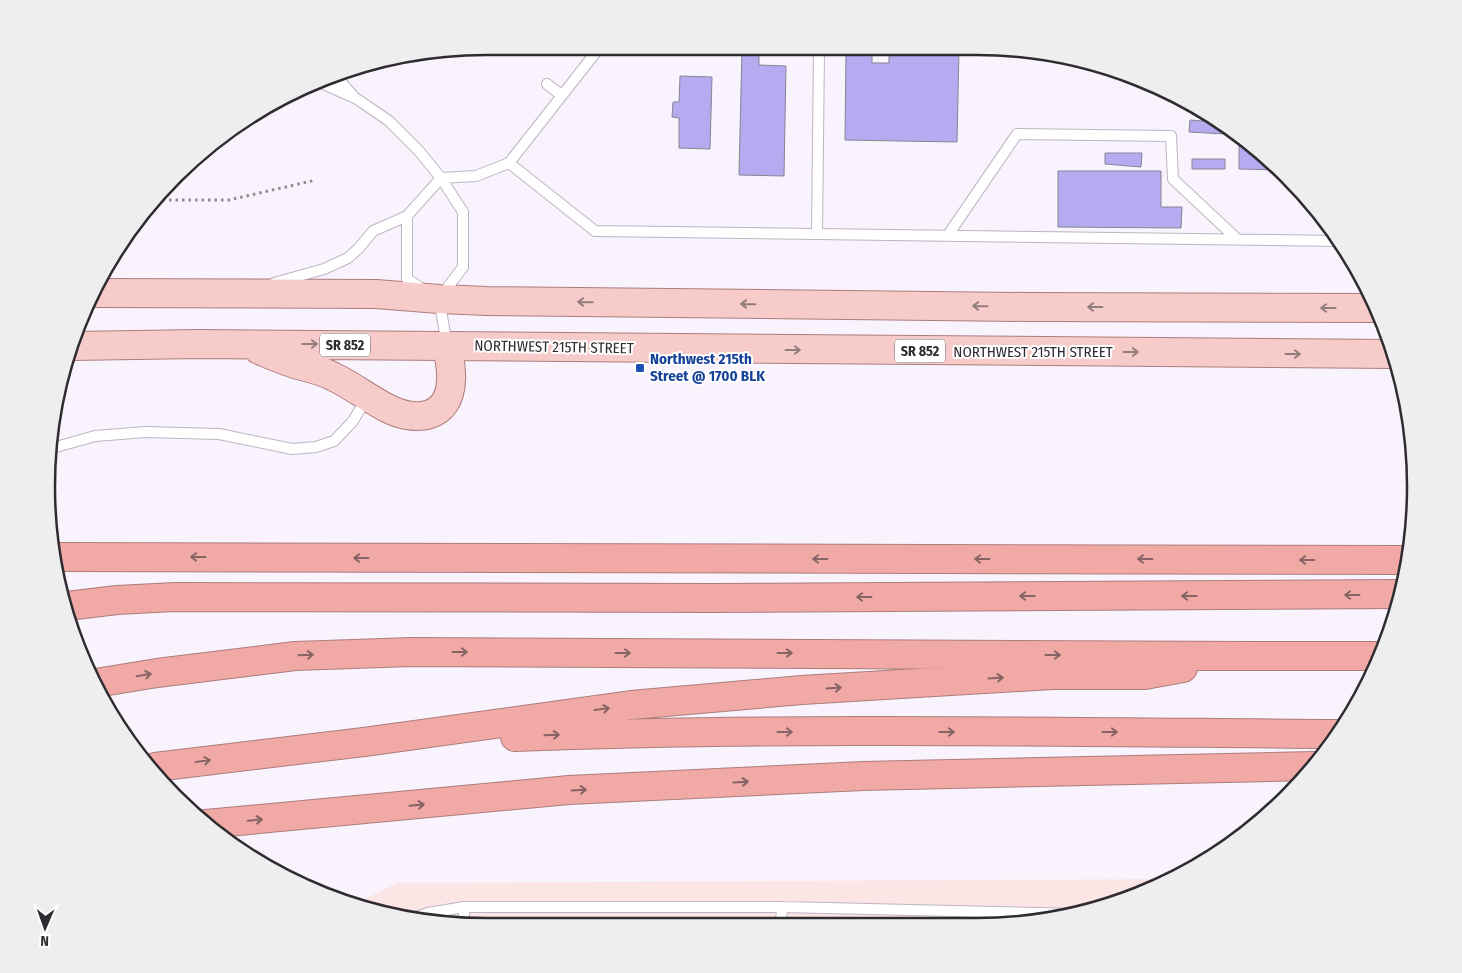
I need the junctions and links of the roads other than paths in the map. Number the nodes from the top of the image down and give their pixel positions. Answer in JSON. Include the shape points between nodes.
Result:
{"nodes":[{"id":1,"x":594,"y":55,"type":"edge"},
{"id":2,"x":819,"y":55,"type":"edge"},
{"id":3,"x":340,"y":81,"type":"edge"},
{"id":4,"x":548,"y":84,"type":"dead end"},
{"id":5,"x":327,"y":86,"type":"edge"},
{"id":6,"x":561,"y":95,"type":"junction"},
{"id":7,"x":356,"y":99,"type":"junction"},
{"id":8,"x":509,"y":162,"type":"junction"},
{"id":9,"x":441,"y":178,"type":"junction"},
{"id":10,"x":407,"y":216,"type":"junction"},
{"id":11,"x":817,"y":234,"type":"junction"},
{"id":12,"x":948,"y":236,"type":"junction"},
{"id":13,"x":1237,"y":239,"type":"junction"},
{"id":14,"x":1330,"y":241,"type":"edge"},
{"id":15,"x":240,"y":292,"type":"junction"},
{"id":16,"x":101,"y":293,"type":"edge"},
{"id":17,"x":439,"y":299,"type":"junction"},
{"id":18,"x":1368,"y":308,"type":"edge"},
{"id":19,"x":244,"y":344,"type":"junction"},
{"id":20,"x":79,"y":346,"type":"edge"},
{"id":21,"x":447,"y":346,"type":"junction"},
{"id":22,"x":1386,"y":354,"type":"edge"},
{"id":23,"x":368,"y":396,"type":"junction"},
{"id":24,"x":57,"y":447,"type":"edge"},
{"id":25,"x":61,"y":557,"type":"edge"},
{"id":26,"x":1401,"y":560,"type":"edge"},
{"id":27,"x":1393,"y":594,"type":"edge"},
{"id":28,"x":72,"y":605,"type":"edge"},
{"id":29,"x":1251,"y":656,"type":"junction"},
{"id":30,"x":1372,"y":656,"type":"edge"},
{"id":31,"x":102,"y":682,"type":"edge"},
{"id":32,"x":1328,"y":734,"type":"edge"},
{"id":33,"x":364,"y":742,"type":"junction"},
{"id":34,"x":1304,"y":766,"type":"edge"},
{"id":35,"x":158,"y":767,"type":"edge"},
{"id":36,"x":217,"y":823,"type":"edge"},
{"id":37,"x":464,"y":907,"type":"junction"},
{"id":38,"x":782,"y":907,"type":"junction"},
{"id":39,"x":1039,"y":913,"type":"edge"},
{"id":40,"x":427,"y":914,"type":"edge"},
{"id":41,"x":464,"y":917,"type":"edge"},
{"id":42,"x":781,"y":918,"type":"edge"}],
"edges":[{"from":1,"to":6,"type":"lane"},
{"from":2,"to":11,"type":"lane"},
{"from":3,"to":7,"type":"lane"},
{"from":4,"to":6,"type":"lane"},
{"from":5,"to":7,"type":"lane"},
{"from":6,"to":8,"type":"lane"},
{"from":7,"to":9,"type":"lane","via":[[389,121]]},
{"from":8,"to":9,"type":"lane","via":[[476,176]]},
{"from":8,"to":11,"type":"lane","via":[[596,231]]},
{"from":9,"to":10,"type":"lane"},
{"from":9,"to":17,"type":"lane","via":[[463,212],[463,267]]},
{"from":10,"to":15,"type":"lane","via":[[373,230],[359,248],[338,264]]},
{"from":10,"to":17,"type":"lane","via":[[407,279]]},
{"from":11,"to":12,"type":"lane"},
{"from":12,"to":13,"type":"lane"},
{"from":12,"to":13,"type":"lane","via":[[1017,134],[1123,135],[1171,136],[1173,179]]},
{"from":13,"to":14,"type":"lane"},
{"from":15,"to":16,"type":"main road"},
{"from":15,"to":17,"type":"main road","via":[[376,294]]},
{"from":18,"to":17,"type":"main road","one_way":true},
{"from":17,"to":21,"type":"lane"},
{"from":19,"to":20,"type":"main road","name":"NORTHWEST 215TH STREET","number":"SR 852"},
{"from":19,"to":21,"type":"main road","name":"NORTHWEST 215TH STREET","number":"SR 852","one_way":true},
{"from":19,"to":23,"type":"main road","via":[[324,372]]},
{"from":21,"to":22,"type":"main road","name":"NORTHWEST 215TH STREET","number":"SR 852","one_way":true},
{"from":21,"to":23,"type":"main road","via":[[451,386],[446,401],[435,412],[417,417],[386,407]]},
{"from":23,"to":24,"type":"lane","via":[[353,421],[334,441],[316,447],[292,449],[219,434],[146,432],[95,436]]},
{"from":26,"to":25,"type":"highway","one_way":true},
{"from":27,"to":28,"type":"highway","one_way":true,"via":[[212,597],[118,600]]},
{"from":29,"to":30,"type":"highway"},
{"from":31,"to":29,"type":"highway","one_way":true,"via":[[296,656],[412,652]]},
{"from":33,"to":29,"type":"highway","one_way":true,"via":[[631,705],[802,690],[1053,675],[1145,675]]},
{"from":33,"to":32,"type":"highway","one_way":true,"via":[[618,733]]},
{"from":35,"to":33,"type":"highway","one_way":true},
{"from":36,"to":34,"type":"highway","one_way":true,"via":[[569,790],[863,776]]},
{"from":37,"to":38,"type":"lane"},
{"from":37,"to":40,"type":"lane"},
{"from":37,"to":41,"type":"lane"},
{"from":38,"to":39,"type":"lane"},
{"from":38,"to":42,"type":"lane"}]}
